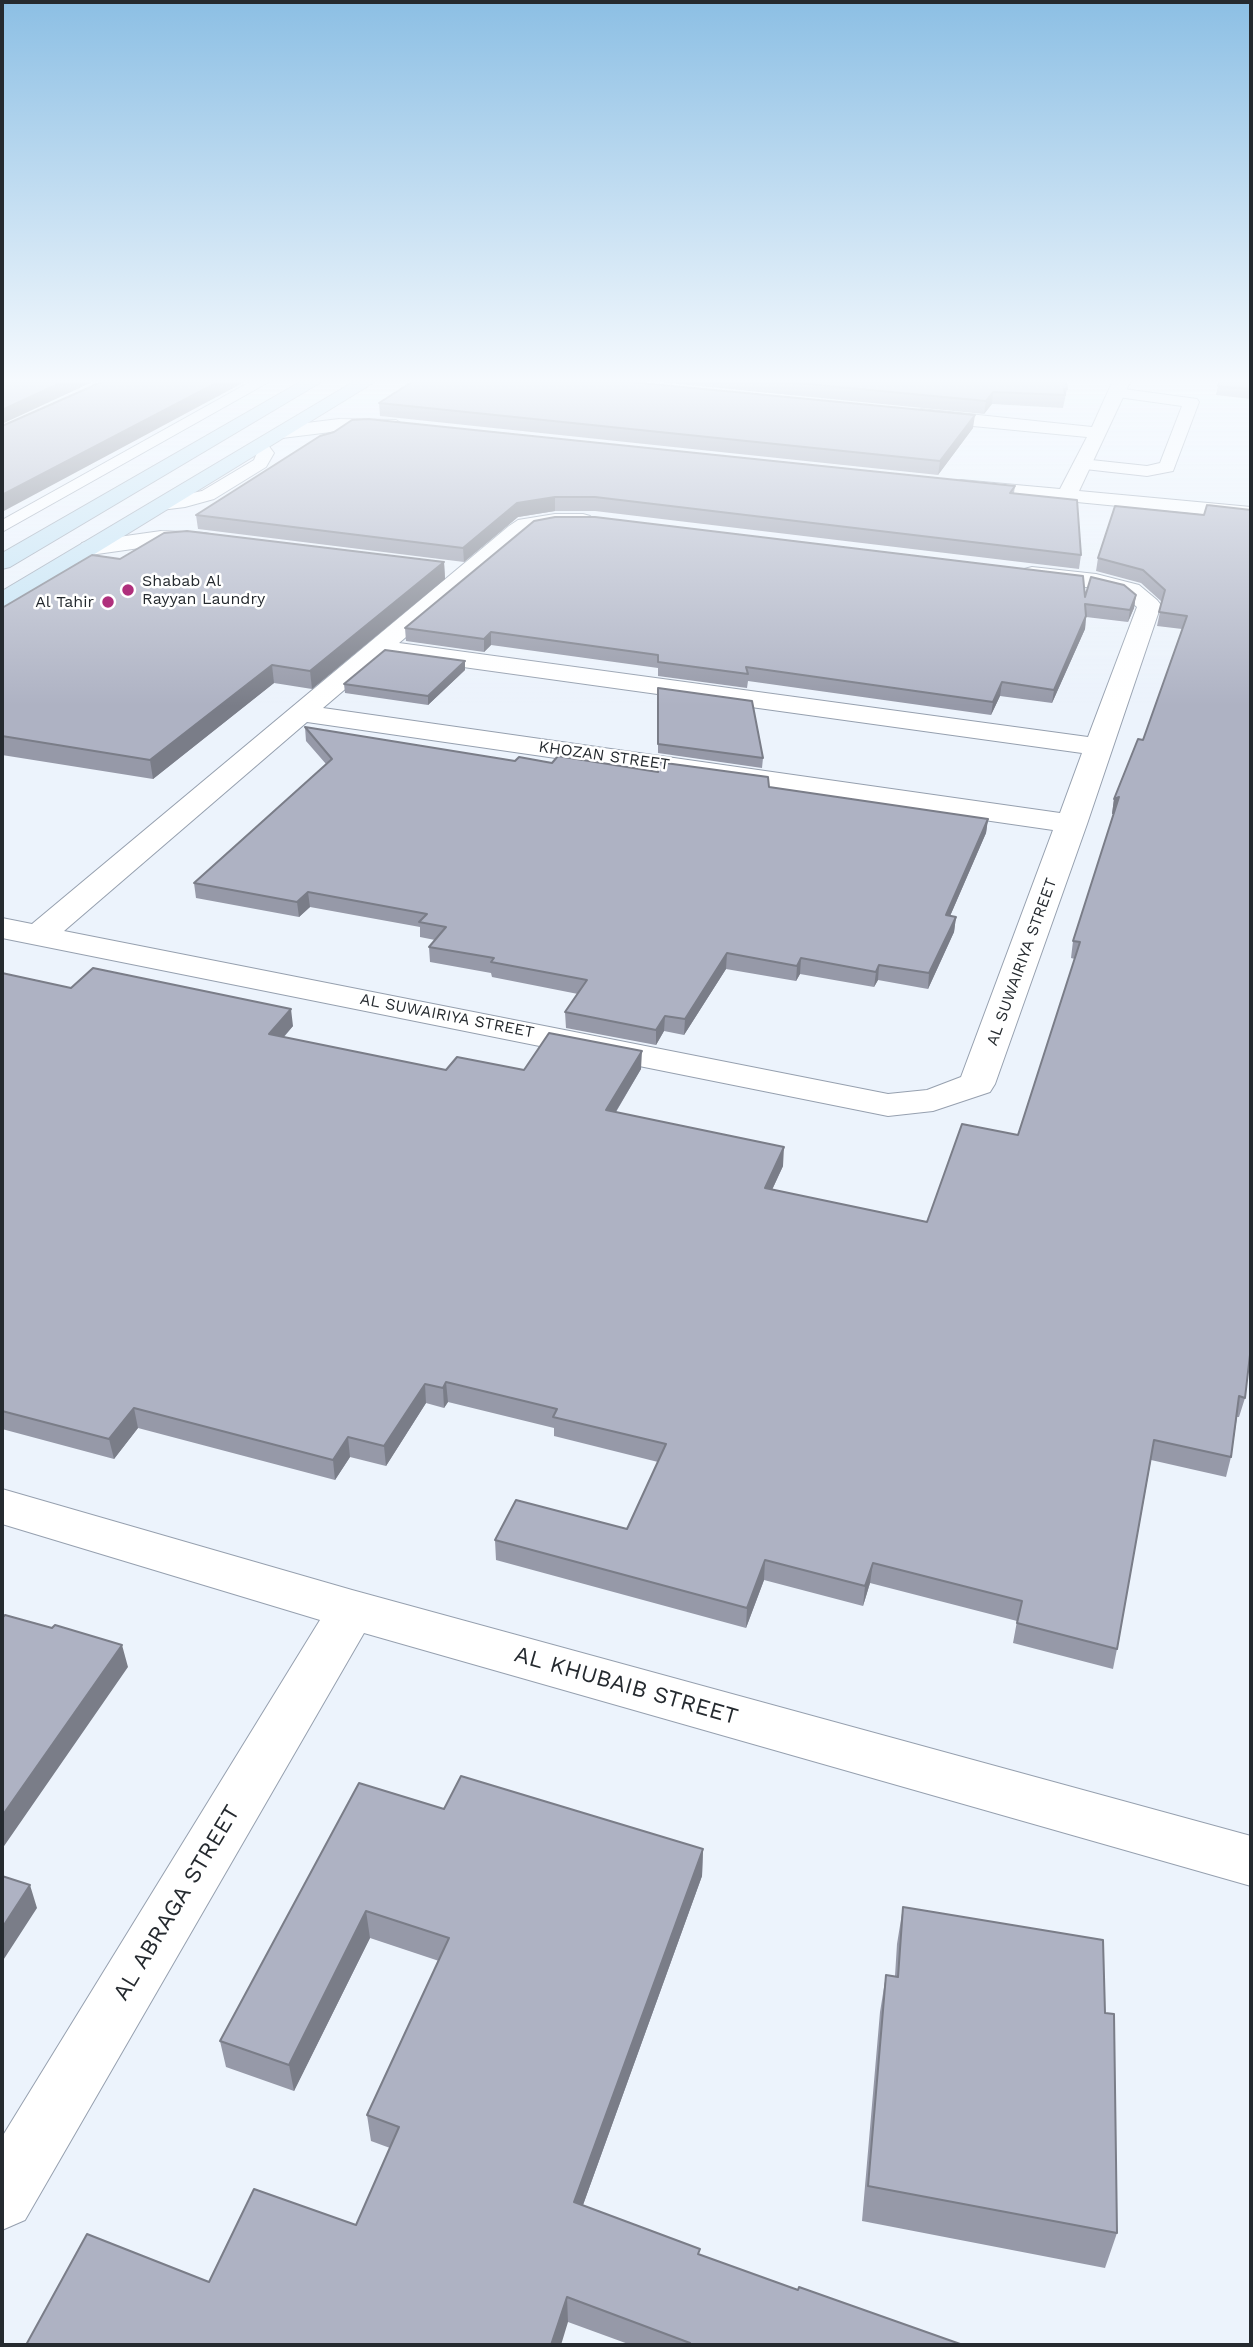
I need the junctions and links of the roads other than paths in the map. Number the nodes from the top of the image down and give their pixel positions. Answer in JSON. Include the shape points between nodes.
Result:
{"nodes":[{"id":1,"x":72,"y":488,"type":"edge"},
{"id":2,"x":131,"y":488,"type":"edge"},
{"id":3,"x":189,"y":488,"type":"edge"},
{"id":4,"x":976,"y":488,"type":"edge"},
{"id":5,"x":1071,"y":488,"type":"edge"},
{"id":6,"x":1066,"y":497,"type":"junction"},
{"id":7,"x":13,"y":498,"type":"edge"},
{"id":8,"x":46,"y":502,"type":"junction"},
{"id":9,"x":156,"y":508,"type":"junction"},
{"id":10,"x":1251,"y":513,"type":"edge"},
{"id":11,"x":609,"y":522,"type":"edge"},
{"id":12,"x":2,"y":527,"type":"edge"},
{"id":13,"x":2,"y":534,"type":"edge"},
{"id":14,"x":189,"y":538,"type":"junction"},
{"id":15,"x":42,"y":539,"type":"junction"},
{"id":16,"x":229,"y":543,"type":"edge"},
{"id":17,"x":90,"y":548,"type":"junction"},
{"id":18,"x":2,"y":562,"type":"edge"},
{"id":19,"x":442,"y":569,"type":"edge"},
{"id":20,"x":1014,"y":571,"type":"edge"},
{"id":21,"x":468,"y":572,"type":"junction"},
{"id":22,"x":2,"y":601,"type":"edge"},
{"id":23,"x":379,"y":648,"type":"junction"},
{"id":24,"x":302,"y":713,"type":"junction"},
{"id":25,"x":1098,"y":747,"type":"junction"},
{"id":26,"x":1072,"y":824,"type":"junction"},
{"id":27,"x":2,"y":928,"type":"edge"},
{"id":28,"x":39,"y":935,"type":"junction"},
{"id":29,"x":2,"y":1507,"type":"edge"},
{"id":30,"x":352,"y":1610,"type":"junction"},
{"id":31,"x":1251,"y":1861,"type":"edge"},
{"id":32,"x":2,"y":2197,"type":"edge"}],
"edges":[{"from":1,"to":8,"type":"lane"},
{"from":2,"to":15,"type":"main road"},
{"from":3,"to":9,"type":"main road"},
{"from":4,"to":6,"type":"street"},
{"from":5,"to":6,"type":"street"},
{"from":6,"to":10,"type":"street"},
{"from":7,"to":8,"type":"lane"},
{"from":8,"to":12,"type":"lane"},
{"from":9,"to":14,"type":"street","via":[[157,520]]},
{"from":9,"to":17,"type":"main road"},
{"from":11,"to":21,"type":"street","via":[[555,520],[526,525]]},
{"from":13,"to":15,"type":"lane"},
{"from":14,"to":16,"type":"street"},
{"from":14,"to":17,"type":"street"},
{"from":15,"to":18,"type":"main road"},
{"from":17,"to":22,"type":"main road"},
{"from":19,"to":21,"type":"street"},
{"from":20,"to":25,"type":"street","name":"AL SUWAIRIYA STREET","via":[[1096,581],[1130,590],[1149,605]]},
{"from":21,"to":23,"type":"street"},
{"from":23,"to":24,"type":"street"},
{"from":23,"to":25,"type":"street"},
{"from":24,"to":26,"type":"street","name":"KHOZAN STREET"},
{"from":24,"to":28,"type":"street"},
{"from":25,"to":26,"type":"street","name":"AL SUWAIRIYA STREET"},
{"from":26,"to":28,"type":"street","name":"AL SUWAIRIYA STREET","via":[[977,1084],[933,1100],[874,1102]]},
{"from":27,"to":28,"type":"street","name":"AL SUWAIRIYA STREET"},
{"from":29,"to":30,"type":"street","name":"AL KHUBAIB STREET"},
{"from":30,"to":31,"type":"street","name":"AL KHUBAIB STREET"},
{"from":30,"to":32,"type":"street","name":"AL ABRAGA STREET"}]}
